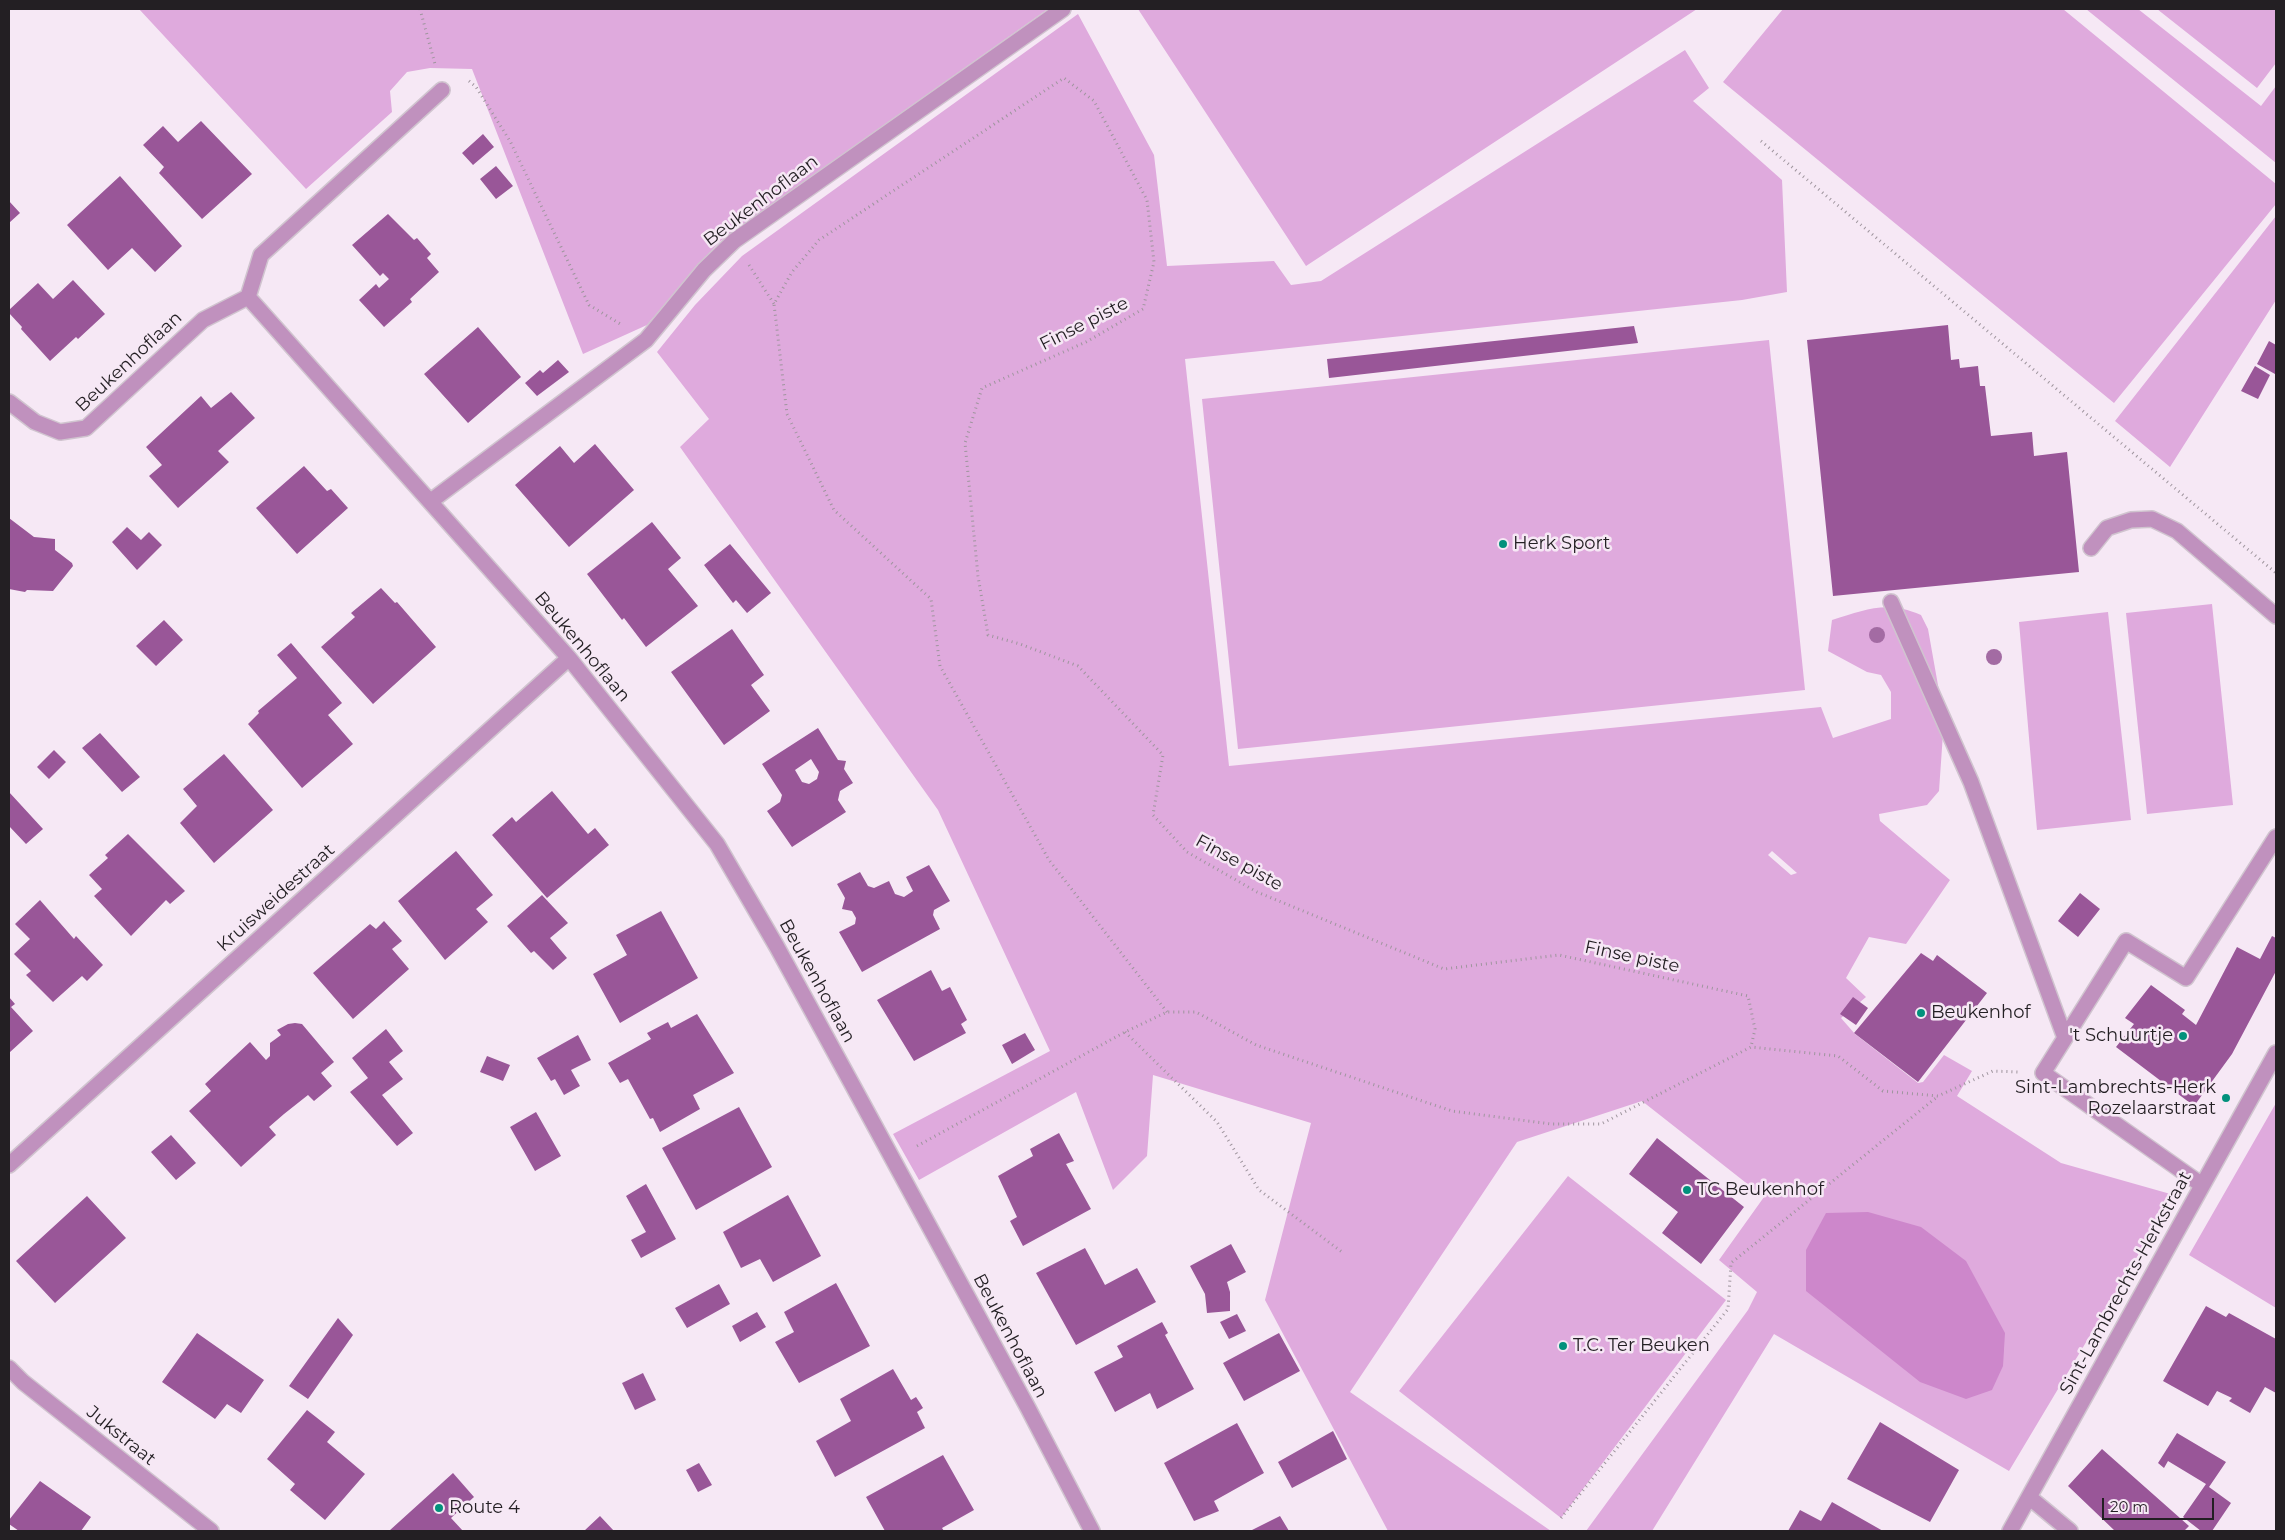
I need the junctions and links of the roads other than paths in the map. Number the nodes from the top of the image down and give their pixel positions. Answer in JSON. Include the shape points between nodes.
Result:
{"nodes":[{"id":1,"x":1062,"y":9,"type":"edge"},
{"id":2,"x":442,"y":90,"type":"road end"},
{"id":3,"x":248,"y":297,"type":"junction"},
{"id":4,"x":9,"y":402,"type":"edge"},
{"id":5,"x":431,"y":501,"type":"junction"},
{"id":6,"x":2091,"y":548,"type":"dead end"},
{"id":7,"x":1891,"y":602,"type":"dead end"},
{"id":8,"x":2276,"y":616,"type":"edge"},
{"id":9,"x":569,"y":658,"type":"junction"},
{"id":10,"x":2276,"y":837,"type":"edge"},
{"id":11,"x":2065,"y":1038,"type":"junction"},
{"id":12,"x":2276,"y":1053,"type":"edge"},
{"id":13,"x":9,"y":1165,"type":"edge"},
{"id":14,"x":2202,"y":1185,"type":"junction"},
{"id":15,"x":9,"y":1368,"type":"edge"},
{"id":16,"x":2029,"y":1497,"type":"junction"},
{"id":17,"x":211,"y":1531,"type":"edge"},
{"id":18,"x":1092,"y":1531,"type":"edge"},
{"id":19,"x":2010,"y":1531,"type":"edge"},
{"id":20,"x":2070,"y":1531,"type":"edge"}],
"edges":[{"from":1,"to":5,"type":"street","name":"Beukenhoflaan","via":[[734,241],[704,270],[646,340]]},
{"from":2,"to":3,"type":"street","via":[[262,255]]},
{"from":3,"to":4,"type":"street","name":"Beukenhoflaan","via":[[203,320],[86,428],[60,432],[35,422]]},
{"from":3,"to":5,"type":"street","name":"Beukenhoflaan"},
{"from":5,"to":9,"type":"street","name":"Beukenhoflaan"},
{"from":6,"to":8,"type":"street","via":[[2107,528],[2131,520],[2152,520],[2177,531]]},
{"from":7,"to":11,"type":"street","via":[[1971,782]]},
{"from":9,"to":13,"type":"street","name":"Kruisweidestraat"},
{"from":9,"to":18,"type":"street","name":"Beukenhoflaan","via":[[717,844],[777,946]]},
{"from":10,"to":11,"type":"street","via":[[2186,978],[2126,941]]},
{"from":11,"to":14,"type":"street","via":[[2044,1073]]},
{"from":12,"to":14,"type":"street","name":"Sint-Lambrechts-Herkstraat"},
{"from":14,"to":16,"type":"street","name":"Sint-Lambrechts-Herkstraat"},
{"from":15,"to":17,"type":"street","name":"Jukstraat"},
{"from":16,"to":19,"type":"street","name":"Sint-Lambrechts-Herkstraat"},
{"from":16,"to":20,"type":"street"}]}
